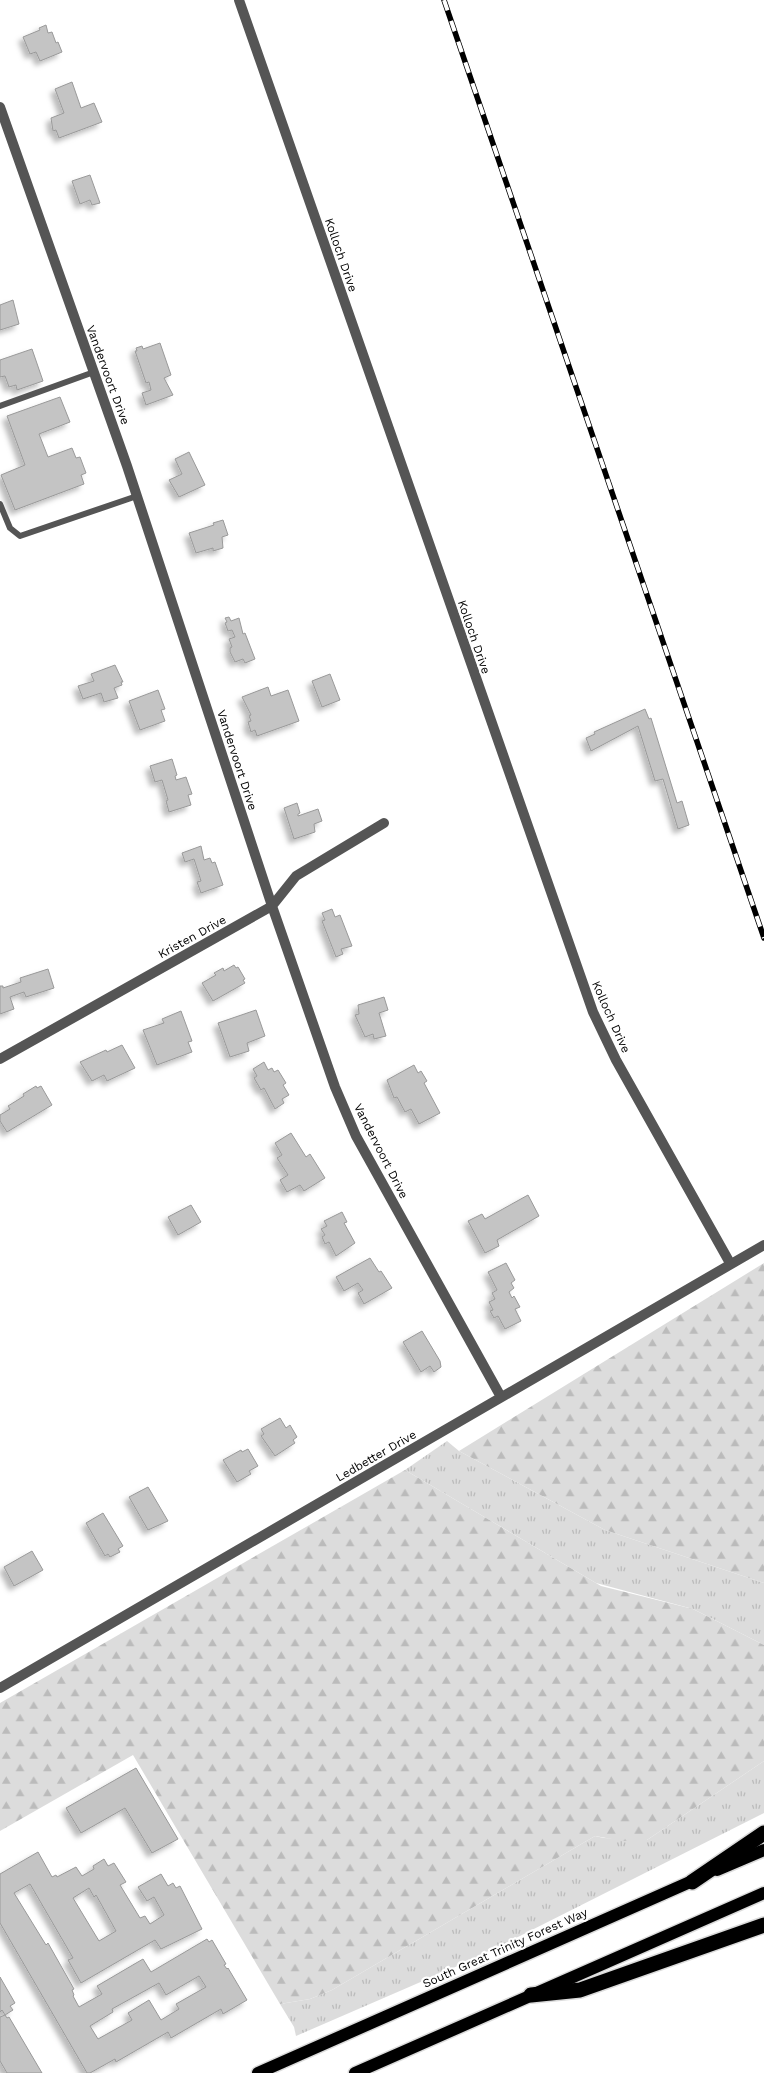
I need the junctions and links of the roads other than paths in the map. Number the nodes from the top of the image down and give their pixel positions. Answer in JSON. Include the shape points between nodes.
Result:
{"nodes":[{"id":1,"x":239,"y":0,"type":"edge"},
{"id":2,"x":0,"y":107,"type":"edge"},
{"id":3,"x":94,"y":372,"type":"junction"},
{"id":4,"x":0,"y":406,"type":"edge"},
{"id":5,"x":137,"y":496,"type":"junction"},
{"id":6,"x":0,"y":504,"type":"edge"},
{"id":7,"x":384,"y":823,"type":"dead end"},
{"id":8,"x":272,"y":906,"type":"junction"},
{"id":9,"x":0,"y":1059,"type":"edge"},
{"id":10,"x":764,"y":1245,"type":"edge"},
{"id":11,"x":730,"y":1263,"type":"junction"},
{"id":12,"x":501,"y":1397,"type":"junction"},
{"id":13,"x":0,"y":1688,"type":"edge"},
{"id":14,"x":764,"y":1833,"type":"edge"},
{"id":15,"x":764,"y":1850,"type":"edge"},
{"id":16,"x":692,"y":1882,"type":"junction"},
{"id":17,"x":764,"y":1893,"type":"edge"},
{"id":18,"x":764,"y":1926,"type":"edge"},
{"id":19,"x":531,"y":1995,"type":"junction"},
{"id":20,"x":258,"y":2073,"type":"edge"},
{"id":21,"x":355,"y":2073,"type":"edge"}],
"edges":[{"from":1,"to":11,"type":"street","name":"Kolloch Drive","via":[[593,1012],[616,1060]]},
{"from":2,"to":3,"type":"street","name":"Vandervoort Drive"},
{"from":3,"to":4,"type":"lane"},
{"from":3,"to":5,"type":"street","name":"Vandervoort Drive"},
{"from":5,"to":6,"type":"lane","via":[[20,536],[10,528]]},
{"from":5,"to":8,"type":"street","name":"Vandervoort Drive"},
{"from":7,"to":8,"type":"street","name":"Kristen Drive","via":[[296,876]]},
{"from":8,"to":9,"type":"street","name":"Kristen Drive"},
{"from":8,"to":12,"type":"street","name":"Vandervoort Drive","via":[[335,1087],[356,1136]]},
{"from":10,"to":11,"type":"street","name":"Ledbetter Drive"},
{"from":11,"to":12,"type":"street","name":"Ledbetter Drive"},
{"from":12,"to":13,"type":"street","name":"Ledbetter Drive"},
{"from":14,"to":16,"type":"highway"},
{"from":15,"to":16,"type":"main road","name":"South Great Trinity Forest Way"},
{"from":16,"to":20,"type":"main road","name":"South Great Trinity Forest Way"},
{"from":17,"to":19,"type":"main road"},
{"from":18,"to":19,"type":"highway","via":[[580,1990]]},
{"from":19,"to":21,"type":"main road"}]}
